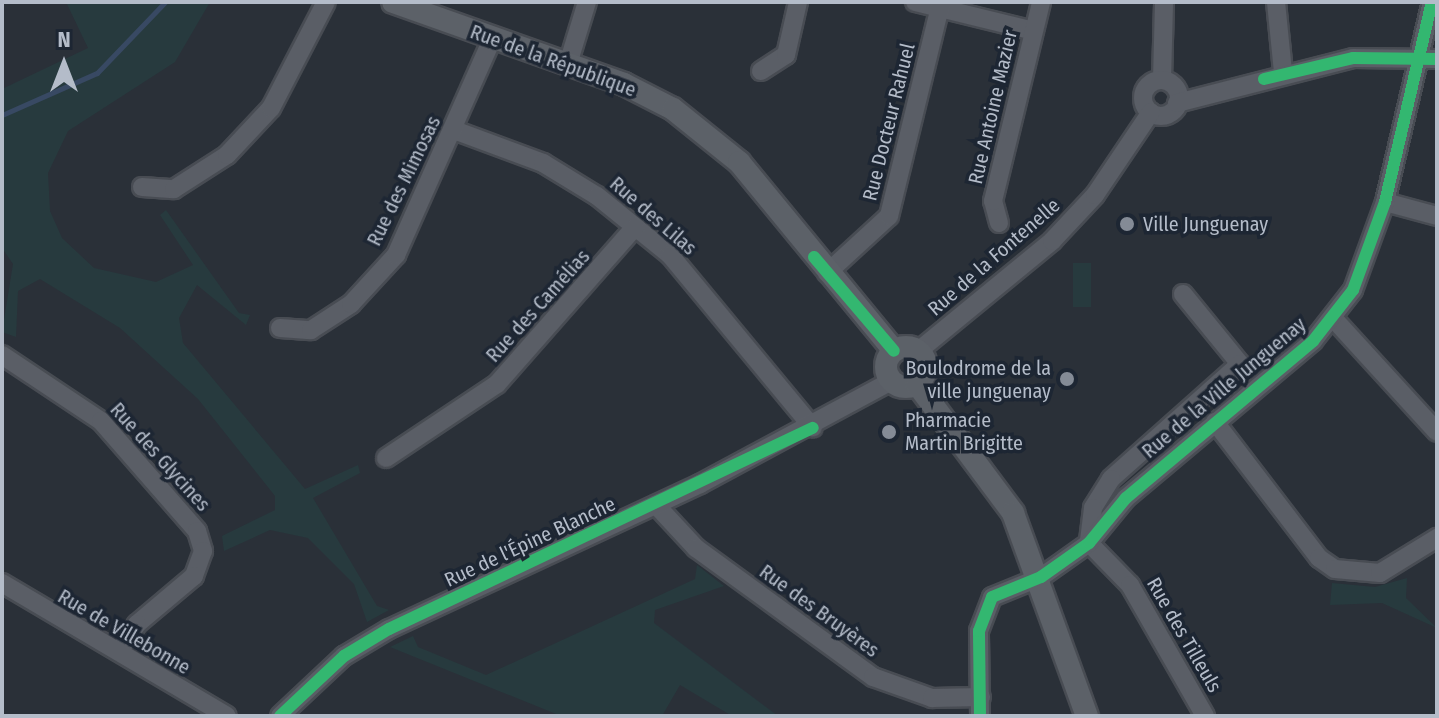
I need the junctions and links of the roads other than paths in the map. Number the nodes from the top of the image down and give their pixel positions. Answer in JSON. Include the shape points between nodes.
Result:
{"nodes":[{"id":1,"x":326,"y":2,"type":"edge"},
{"id":2,"x":393,"y":2,"type":"edge"},
{"id":3,"x":587,"y":2,"type":"edge"},
{"id":4,"x":798,"y":2,"type":"edge"},
{"id":5,"x":915,"y":2,"type":"edge"},
{"id":6,"x":1041,"y":2,"type":"edge"},
{"id":7,"x":1164,"y":2,"type":"edge"},
{"id":8,"x":1276,"y":2,"type":"edge"},
{"id":9,"x":1432,"y":2,"type":"edge"},
{"id":10,"x":940,"y":5,"type":"edge"},
{"id":11,"x":1034,"y":31,"type":"junction"},
{"id":12,"x":492,"y":39,"type":"junction"},
{"id":13,"x":1429,"y":58,"type":"edge"},
{"id":14,"x":568,"y":64,"type":"junction"},
{"id":15,"x":761,"y":71,"type":"dead end"},
{"id":16,"x":1283,"y":72,"type":"junction"},
{"id":17,"x":1172,"y":91,"type":"junction"},
{"id":18,"x":1151,"y":112,"type":"junction"},
{"id":19,"x":454,"y":130,"type":"junction"},
{"id":20,"x":142,"y":187,"type":"dead end"},
{"id":21,"x":1385,"y":202,"type":"junction"},
{"id":22,"x":1437,"y":216,"type":"edge"},
{"id":23,"x":999,"y":223,"type":"dead end"},
{"id":24,"x":635,"y":227,"type":"junction"},
{"id":25,"x":827,"y":273,"type":"junction"},
{"id":26,"x":1183,"y":294,"type":"dead end"},
{"id":27,"x":1333,"y":318,"type":"junction"},
{"id":28,"x":280,"y":328,"type":"dead end"},
{"id":29,"x":894,"y":351,"type":"junction"},
{"id":30,"x":917,"y":352,"type":"junction"},
{"id":31,"x":2,"y":355,"type":"edge"},
{"id":32,"x":891,"y":381,"type":"junction"},
{"id":33,"x":917,"y":384,"type":"junction"},
{"id":34,"x":1215,"y":422,"type":"junction"},
{"id":35,"x":813,"y":428,"type":"junction"},
{"id":36,"x":1437,"y":432,"type":"edge"},
{"id":37,"x":386,"y":458,"type":"dead end"},
{"id":38,"x":656,"y":505,"type":"junction"},
{"id":39,"x":1437,"y":538,"type":"edge"},
{"id":40,"x":1089,"y":543,"type":"junction"},
{"id":41,"x":1041,"y":577,"type":"junction"},
{"id":42,"x":2,"y":583,"type":"edge"},
{"id":43,"x":119,"y":652,"type":"junction"},
{"id":44,"x":980,"y":706,"type":"edge"},
{"id":45,"x":227,"y":716,"type":"edge"},
{"id":46,"x":280,"y":716,"type":"edge"},
{"id":47,"x":1087,"y":716,"type":"edge"},
{"id":48,"x":1205,"y":716,"type":"edge"}],
"edges":[{"from":1,"to":20,"type":"street","via":[[271,108],[227,155],[174,189]]},
{"from":2,"to":12,"type":"main road","name":"Rue de la République"},
{"from":3,"to":14,"type":"street"},
{"from":4,"to":15,"type":"street","via":[[786,55]]},
{"from":5,"to":10,"type":"street"},
{"from":6,"to":11,"type":"street","name":"Rue Antoine Mazier"},
{"from":7,"to":17,"type":"street"},
{"from":8,"to":16,"type":"street"},
{"from":9,"to":13,"type":"street","name":"Rue de la Ville Junguenay"},
{"from":10,"to":11,"type":"street"},
{"from":10,"to":25,"type":"street","name":"Rue Docteur Rahuel","via":[[889,216]]},
{"from":11,"to":23,"type":"street","name":"Rue Antoine Mazier","via":[[993,201]]},
{"from":12,"to":14,"type":"main road","name":"Rue de la République"},
{"from":12,"to":19,"type":"street","name":"Rue des Mimosas"},
{"from":13,"to":16,"type":"street"},
{"from":13,"to":21,"type":"street","name":"Rue de la Ville Junguenay"},
{"from":14,"to":25,"type":"main road","name":"Rue de la République","via":[[673,109],[739,162]]},
{"from":16,"to":17,"type":"street","via":[[1214,97]]},
{"from":17,"to":18,"type":"street","via":[[1166,114]]},
{"from":17,"to":18,"type":"street","name":"Rue de la Fontenelle","via":[[1144,91]]},
{"from":18,"to":30,"type":"street","name":"Rue de la Fontenelle","via":[[1095,195],[1052,241]]},
{"from":19,"to":24,"type":"street","name":"Rue des Lilas","via":[[543,163]]},
{"from":19,"to":28,"type":"street","name":"Rue des Mimosas","via":[[396,255],[351,304],[311,330]]},
{"from":21,"to":22,"type":"street"},
{"from":21,"to":27,"type":"street","name":"Rue de la Ville Junguenay","via":[[1369,257]]},
{"from":24,"to":35,"type":"street","name":"Rue des Lilas","via":[[670,255]]},
{"from":24,"to":37,"type":"street","name":"Rue des Camélias","via":[[497,384]]},
{"from":25,"to":29,"type":"main road","name":"Rue de la République"},
{"from":26,"to":40,"type":"street","via":[[1240,364],[1111,479],[1093,508]]},
{"from":27,"to":34,"type":"street","name":"Rue de la Ville Junguenay"},
{"from":27,"to":36,"type":"street"},
{"from":29,"to":30,"type":"main road"},
{"from":29,"to":32,"type":"main road","via":[[886,362]]},
{"from":30,"to":33,"type":"main road","via":[[926,367]]},
{"from":31,"to":43,"type":"street","name":"Rue des Glycines","via":[[101,421],[197,531],[203,551],[194,576],[137,624]]},
{"from":32,"to":33,"type":"main road"},
{"from":32,"to":35,"type":"street","name":"Rue de l'Épine Blanche"},
{"from":33,"to":41,"type":"main road","via":[[1013,513]]},
{"from":34,"to":39,"type":"street","via":[[1319,558],[1335,569],[1380,573]]},
{"from":34,"to":40,"type":"street","name":"Rue de la Ville Junguenay","via":[[1126,498]]},
{"from":35,"to":38,"type":"street","name":"Rue de l'Épine Blanche"},
{"from":38,"to":44,"type":"street","name":"Rue des Bruyères","via":[[696,548],[873,677],[932,698]]},
{"from":38,"to":46,"type":"street","name":"Rue de l'Épine Blanche","via":[[389,629],[344,656]]},
{"from":40,"to":41,"type":"street","name":"Rue de la Ville Junguenay"},
{"from":40,"to":48,"type":"street","name":"Rue des Tilleuls","via":[[1130,585]]},
{"from":41,"to":44,"type":"street","name":"Rue de la Ville Junguenay","via":[[1003,590],[983,612]]},
{"from":41,"to":47,"type":"main road"},
{"from":42,"to":43,"type":"street","name":"Rue de Villebonne"},
{"from":43,"to":45,"type":"street","name":"Rue de Villebonne"}]}
